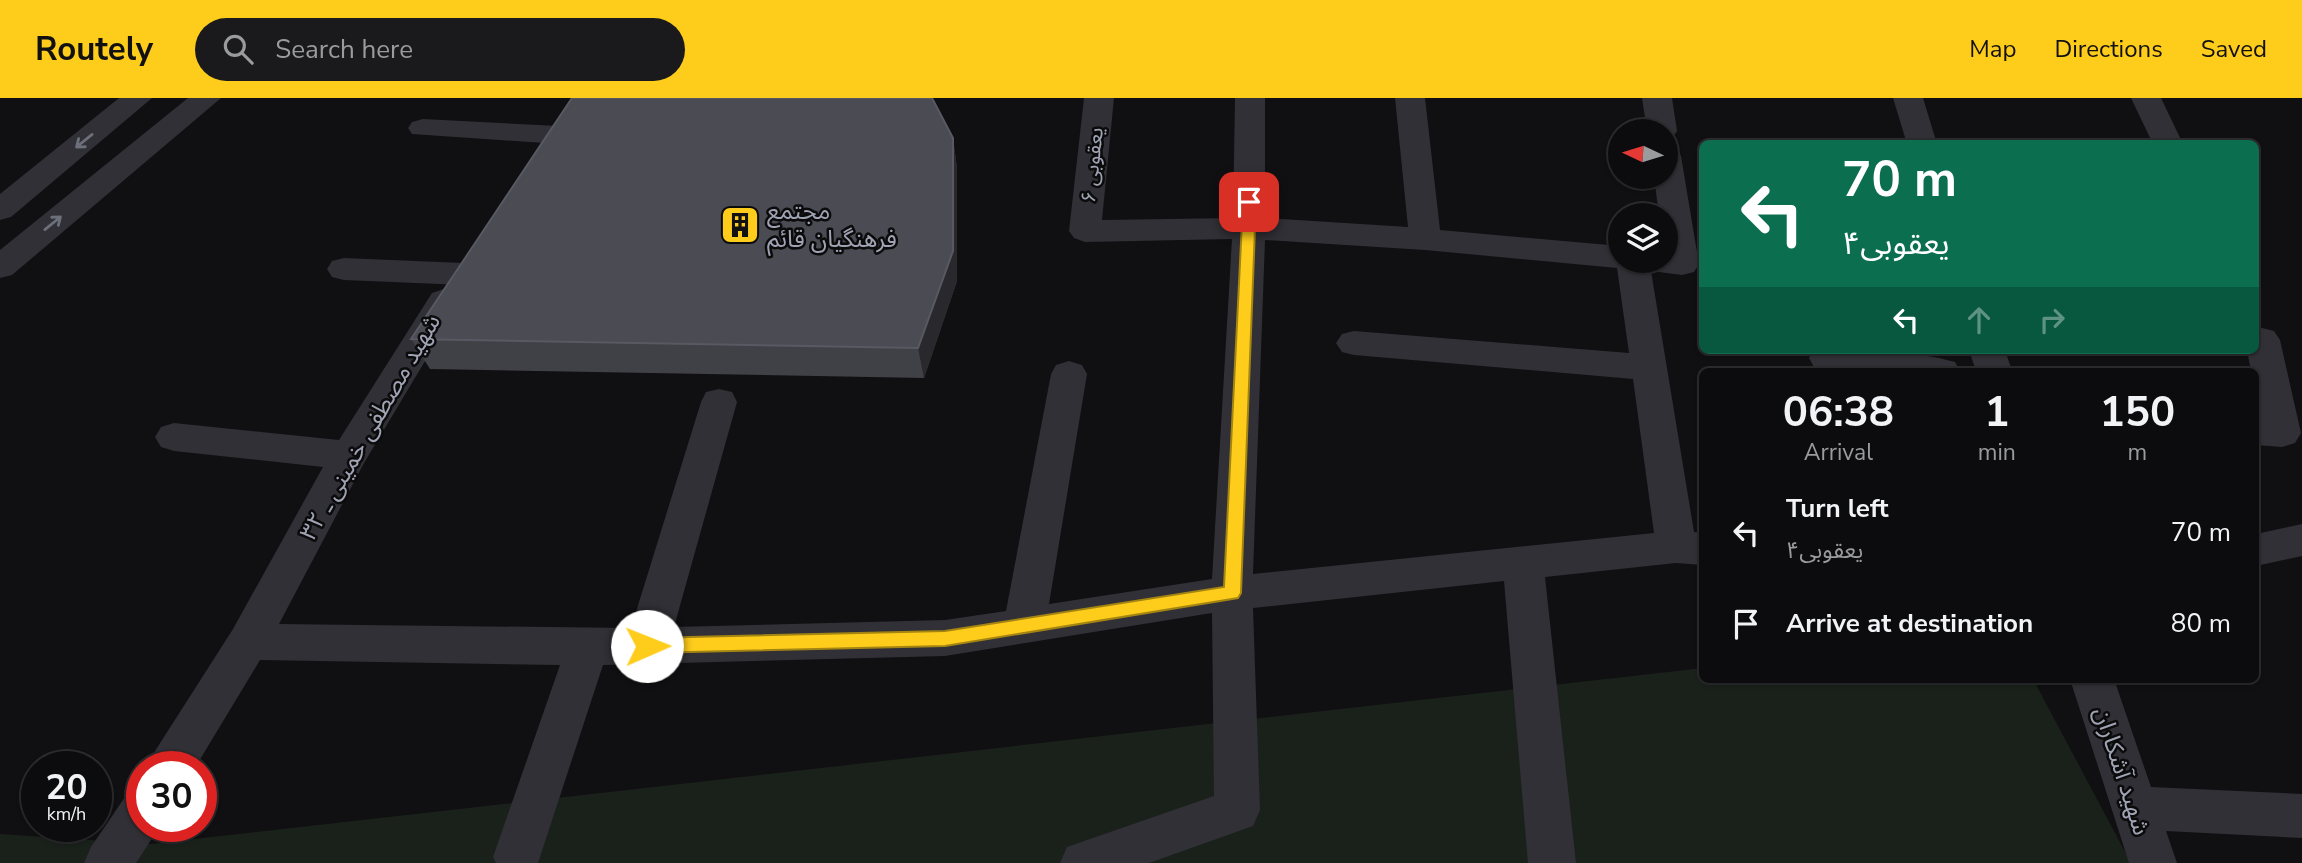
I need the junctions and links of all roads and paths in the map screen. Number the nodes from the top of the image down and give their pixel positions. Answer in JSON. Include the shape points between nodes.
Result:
{"nodes":[{"id":1,"x":137,"y":98,"type":"edge"},
{"id":2,"x":206,"y":98,"type":"edge"},
{"id":3,"x":1099,"y":98,"type":"edge"},
{"id":4,"x":1250,"y":98,"type":"edge"},
{"id":5,"x":1410,"y":98,"type":"edge"},
{"id":6,"x":1657,"y":98,"type":"edge"},
{"id":7,"x":1908,"y":98,"type":"edge"},
{"id":8,"x":2146,"y":98,"type":"edge"},
{"id":9,"x":1660,"y":119,"type":"edge"},
{"id":10,"x":423,"y":128,"type":"dead end"},
{"id":11,"x":1921,"y":140,"type":"edge"},
{"id":12,"x":2166,"y":140,"type":"edge"},
{"id":13,"x":537,"y":167,"type":"edge"},
{"id":14,"x":0,"y":210,"type":"edge"},
{"id":15,"x":1249,"y":228,"type":"junction"},
{"id":16,"x":1678,"y":237,"type":"edge"},
{"id":17,"x":1425,"y":239,"type":"junction"},
{"id":18,"x":485,"y":242,"type":"edge"},
{"id":19,"x":1608,"y":256,"type":"edge"},
{"id":20,"x":1678,"y":264,"type":"edge"},
{"id":21,"x":0,"y":267,"type":"edge"},
{"id":22,"x":344,"y":269,"type":"dead end"},
{"id":23,"x":1635,"y":273,"type":"edge"},
{"id":24,"x":463,"y":274,"type":"junction"},
{"id":25,"x":2262,"y":340,"type":"dead end"},
{"id":26,"x":1354,"y":343,"type":"dead end"},
{"id":27,"x":1826,"y":358,"type":"dead end"},
{"id":28,"x":1649,"y":368,"type":"junction"},
{"id":29,"x":1914,"y":368,"type":"edge"},
{"id":30,"x":1069,"y":374,"type":"dead end"},
{"id":31,"x":719,"y":402,"type":"dead end"},
{"id":32,"x":212,"y":410,"type":"dead end"},
{"id":33,"x":2259,"y":431,"type":"edge"},
{"id":34,"x":349,"y":455,"type":"junction"},
{"id":35,"x":2302,"y":540,"type":"edge"},
{"id":36,"x":1689,"y":548,"type":"edge"},
{"id":37,"x":2259,"y":549,"type":"edge"},
{"id":38,"x":1523,"y":562,"type":"junction"},
{"id":39,"x":1232,"y":593,"type":"junction"},
{"id":40,"x":1024,"y":625,"type":"junction"},
{"id":41,"x":248,"y":642,"type":"junction"},
{"id":42,"x":647,"y":646,"type":"junction"},
{"id":43,"x":588,"y":647,"type":"junction"},
{"id":44,"x":2093,"y":683,"type":"edge"},
{"id":45,"x":180,"y":751,"type":"edge"},
{"id":46,"x":2135,"y":808,"type":"junction"},
{"id":47,"x":2302,"y":816,"type":"edge"},
{"id":48,"x":126,"y":837,"type":"edge"},
{"id":49,"x":517,"y":857,"type":"dead end"},
{"id":50,"x":108,"y":863,"type":"edge"},
{"id":51,"x":1084,"y":863,"type":"edge"},
{"id":52,"x":1552,"y":863,"type":"edge"},
{"id":53,"x":2153,"y":863,"type":"edge"}],
"edges":[{"from":1,"to":14,"type":"street","one_way":true},
{"from":21,"to":2,"type":"street","one_way":true},
{"from":3,"to":15,"type":"street","name":"یعقوبی ۶","via":[[1085,231]]},
{"from":4,"to":15,"type":"street"},
{"from":5,"to":17,"type":"street"},
{"from":6,"to":9,"type":"street"},
{"from":7,"to":11,"type":"street"},
{"from":8,"to":12,"type":"street"},
{"from":10,"to":13,"type":"street","via":[[569,121]]},
{"from":15,"to":17,"type":"street"},
{"from":15,"to":39,"type":"street"},
{"from":16,"to":20,"type":"street","via":[[1682,264]]},
{"from":17,"to":19,"type":"street"},
{"from":18,"to":24,"type":"street","name":"شهید مصطفی خمینی ـ ۳۲"},
{"from":22,"to":24,"type":"street"},
{"from":23,"to":28,"type":"street"},
{"from":24,"to":34,"type":"street","name":"شهید مصطفی خمینی ـ ۳۲"},
{"from":25,"to":33,"type":"street","via":[[2282,433]]},
{"from":26,"to":28,"type":"street"},
{"from":27,"to":29,"type":"street"},
{"from":28,"to":36,"type":"street"},
{"from":30,"to":40,"type":"street"},
{"from":31,"to":42,"type":"street"},
{"from":32,"to":34,"type":"street","via":[[182,438]]},
{"from":34,"to":41,"type":"street","name":"شهید مصطفی خمینی ـ ۳۲"},
{"from":35,"to":37,"type":"street"},
{"from":36,"to":38,"type":"street"},
{"from":38,"to":39,"type":"street"},
{"from":38,"to":52,"type":"street"},
{"from":39,"to":40,"type":"street"},
{"from":39,"to":51,"type":"street","via":[[1237,810]]},
{"from":40,"to":42,"type":"street","via":[[945,638]]},
{"from":41,"to":43,"type":"street"},
{"from":41,"to":45,"type":"street","name":"شهید مصطفی خمینی ـ ۳۲"},
{"from":42,"to":43,"type":"street"},
{"from":43,"to":49,"type":"street"},
{"from":44,"to":46,"type":"street","name":"شهید آشکاران"},
{"from":46,"to":47,"type":"street"},
{"from":46,"to":53,"type":"street","name":"شهید آشکاران"},
{"from":48,"to":50,"type":"street"}]}
